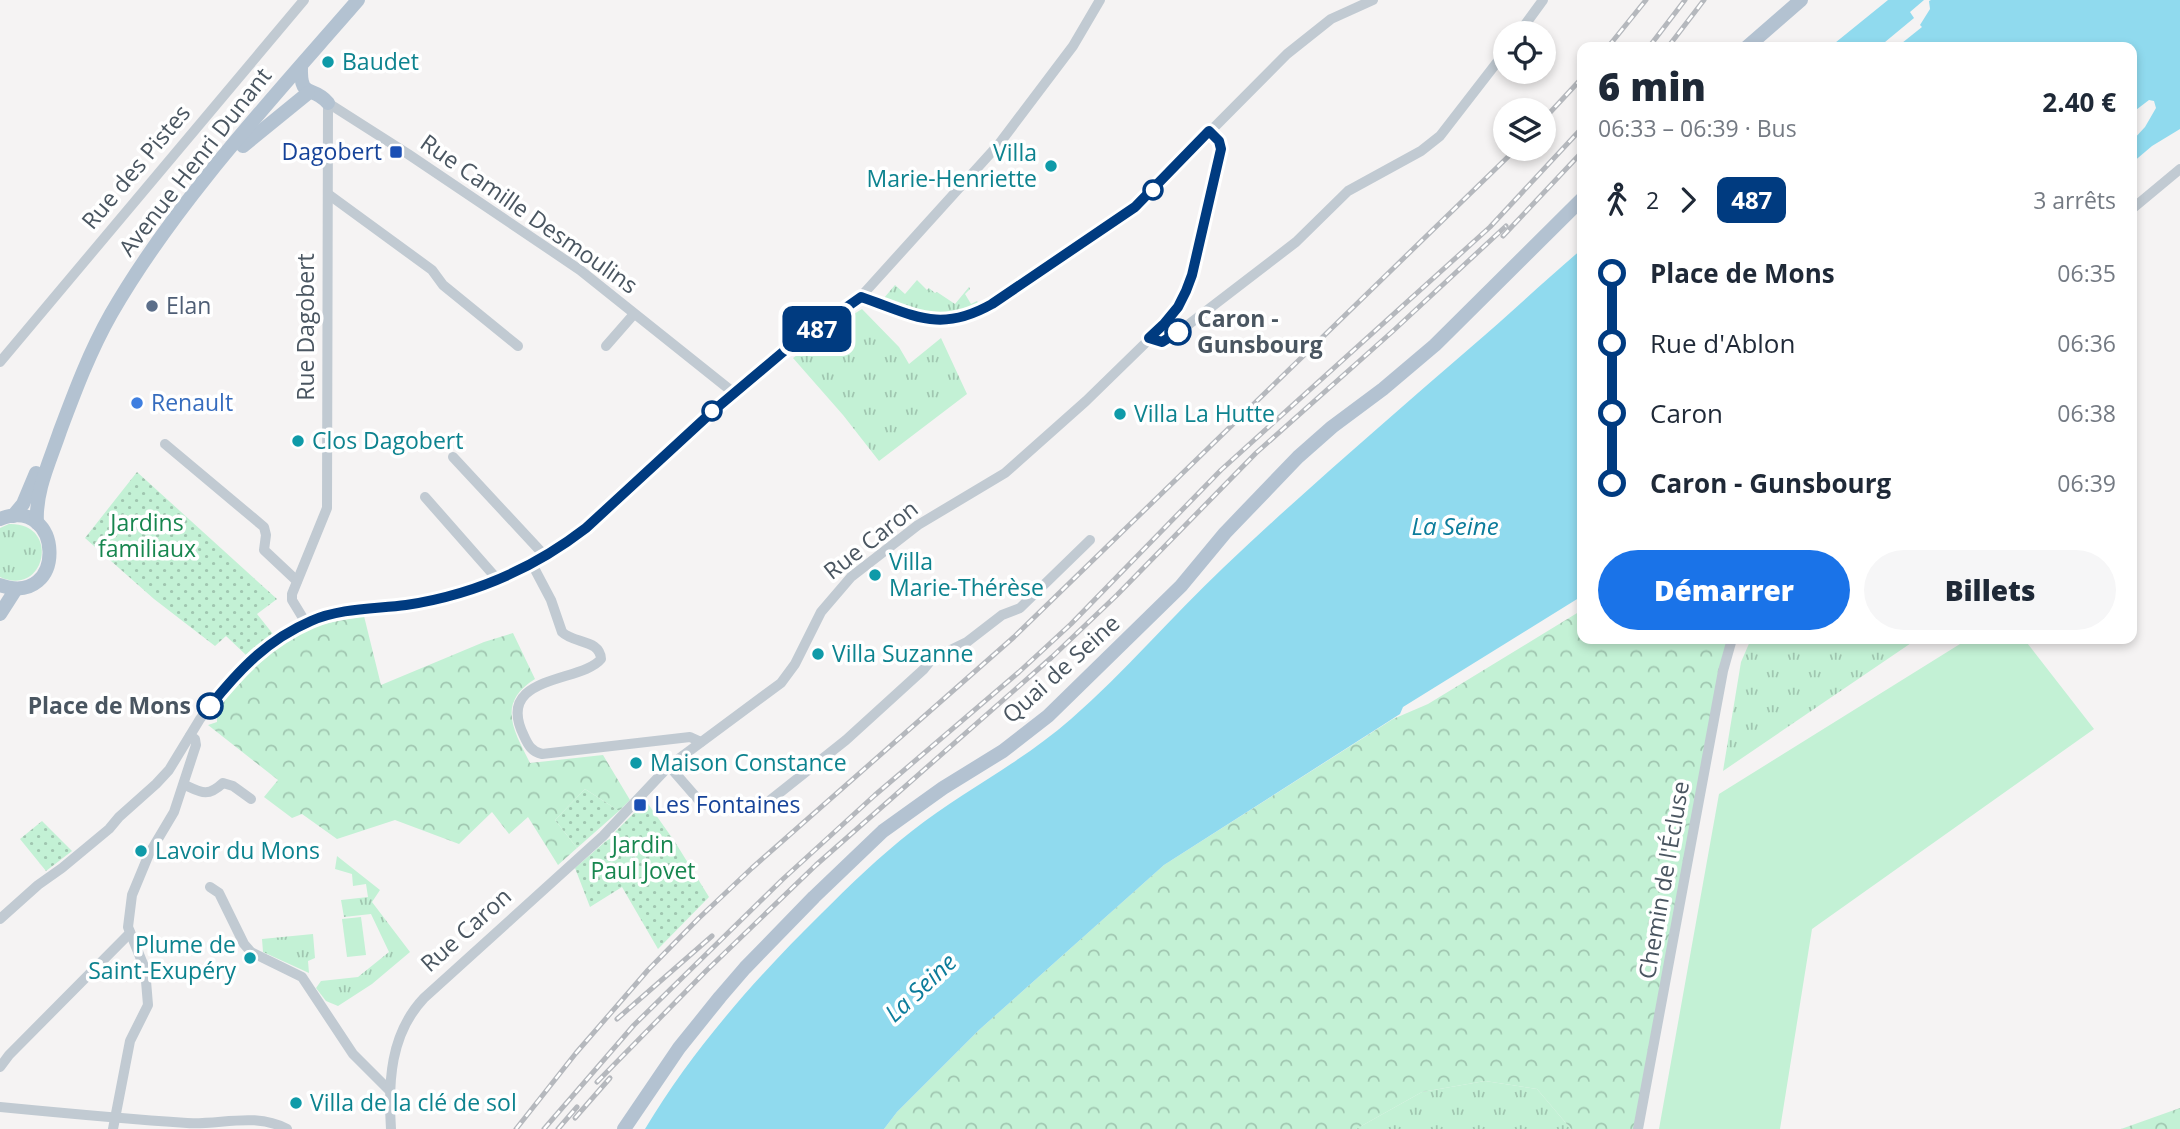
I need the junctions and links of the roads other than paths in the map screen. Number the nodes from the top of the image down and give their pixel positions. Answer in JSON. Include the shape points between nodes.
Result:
{"nodes":[{"id":1,"x":304,"y":0,"type":"edge"},
{"id":2,"x":347,"y":0,"type":"edge"},
{"id":3,"x":358,"y":0,"type":"edge"},
{"id":4,"x":1100,"y":0,"type":"edge"},
{"id":5,"x":1373,"y":0,"type":"edge"},
{"id":6,"x":1543,"y":0,"type":"edge"},
{"id":7,"x":1801,"y":0,"type":"edge"},
{"id":8,"x":1528,"y":21,"type":"edge"},
{"id":9,"x":1753,"y":42,"type":"edge"},
{"id":10,"x":301,"y":66,"type":"junction"},
{"id":11,"x":1493,"y":68,"type":"edge"},
{"id":12,"x":308,"y":93,"type":"junction"},
{"id":13,"x":328,"y":103,"type":"junction"},
{"id":14,"x":1209,"y":131,"type":"junction"},
{"id":15,"x":224,"y":158,"type":"junction"},
{"id":16,"x":2180,"y":169,"type":"edge"},
{"id":17,"x":328,"y":194,"type":"junction"},
{"id":18,"x":1577,"y":204,"type":"edge"},
{"id":19,"x":2137,"y":205,"type":"edge"},
{"id":20,"x":861,"y":297,"type":"junction"},
{"id":21,"x":634,"y":314,"type":"junction"},
{"id":22,"x":1149,"y":338,"type":"junction"},
{"id":23,"x":518,"y":346,"type":"dead end"},
{"id":24,"x":606,"y":346,"type":"dead end"},
{"id":25,"x":0,"y":362,"type":"edge"},
{"id":26,"x":734,"y":393,"type":"junction"},
{"id":27,"x":165,"y":444,"type":"dead end"},
{"id":28,"x":453,"y":457,"type":"dead end"},
{"id":29,"x":425,"y":497,"type":"dead end"},
{"id":30,"x":7,"y":517,"type":"edge"},
{"id":31,"x":37,"y":523,"type":"junction"},
{"id":32,"x":1090,"y":540,"type":"dead end"},
{"id":33,"x":545,"y":556,"type":"junction"},
{"id":34,"x":532,"y":564,"type":"junction"},
{"id":35,"x":498,"y":580,"type":"junction"},
{"id":36,"x":297,"y":581,"type":"junction"},
{"id":37,"x":0,"y":585,"type":"edge"},
{"id":38,"x":16,"y":589,"type":"junction"},
{"id":39,"x":0,"y":614,"type":"edge"},
{"id":40,"x":306,"y":623,"type":"junction"},
{"id":41,"x":1731,"y":644,"type":"edge"},
{"id":42,"x":190,"y":736,"type":"junction"},
{"id":43,"x":701,"y":742,"type":"junction"},
{"id":44,"x":669,"y":766,"type":"junction"},
{"id":45,"x":185,"y":785,"type":"junction"},
{"id":46,"x":251,"y":799,"type":"dead end"},
{"id":47,"x":210,"y":887,"type":"dead end"},
{"id":48,"x":0,"y":919,"type":"edge"},
{"id":49,"x":130,"y":933,"type":"junction"},
{"id":50,"x":0,"y":1067,"type":"edge"},
{"id":51,"x":391,"y":1092,"type":"junction"},
{"id":52,"x":0,"y":1107,"type":"edge"},
{"id":53,"x":114,"y":1123,"type":"edge"},
{"id":54,"x":287,"y":1129,"type":"edge"},
{"id":55,"x":391,"y":1129,"type":"edge"},
{"id":56,"x":624,"y":1129,"type":"edge"},
{"id":57,"x":1638,"y":1129,"type":"edge"}],
"edges":[{"from":1,"to":25,"type":"street","name":"Rue des Pistes"},
{"from":2,"to":30,"type":"main road","name":"Avenue Henri Dunant","via":[[187,189],[123,277],[72,376],[29,493]]},
{"from":3,"to":10,"type":"main road","name":"Avenue Henri Dunant"},
{"from":4,"to":20,"type":"street","via":[[1073,46],[999,144]]},
{"from":5,"to":14,"type":"street","via":[[1331,19],[1286,54]]},
{"from":6,"to":8,"type":"street"},
{"from":7,"to":9,"type":"main road"},
{"from":10,"to":12,"type":"main road","via":[[300,81]]},
{"from":10,"to":15,"type":"main road","name":"Avenue Henri Dunant"},
{"from":11,"to":22,"type":"street","via":[[1440,136],[1421,151],[1348,191],[1296,242],[1171,338],[1162,342]]},
{"from":12,"to":13,"type":"main road"},
{"from":12,"to":15,"type":"main road"},
{"from":13,"to":17,"type":"street","name":"Rue Dagobert"},
{"from":13,"to":21,"type":"street","name":"Rue Camille Desmoulins","via":[[580,270]]},
{"from":14,"to":20,"type":"street","via":[[1135,207],[977,313],[957,320],[932,320]]},
{"from":14,"to":22,"type":"street","name":"Rue Caron","via":[[1221,149],[1192,275],[1178,307]]},
{"from":15,"to":31,"type":"main road","name":"Avenue Henri Dunant","via":[[147,256],[106,325],[51,457],[37,504]]},
{"from":16,"to":19,"type":"street"},
{"from":17,"to":23,"type":"street","via":[[432,270],[443,285]]},
{"from":17,"to":36,"type":"street","name":"Rue Dagobert","via":[[327,508]]},
{"from":18,"to":56,"type":"main road","name":"Quai de Seine","via":[[1435,345],[1298,457],[1181,586],[1048,716],[883,831],[814,897],[745,968],[679,1048]]},
{"from":20,"to":26,"type":"street"},
{"from":21,"to":24,"type":"street"},
{"from":21,"to":26,"type":"street","name":"Rue Camille Desmoulins"},
{"from":22,"to":43,"type":"street","name":"Rue Caron","via":[[1005,473],[918,526],[851,577],[821,612],[781,683]]},
{"from":26,"to":33,"type":"street","via":[[586,528]]},
{"from":27,"to":36,"type":"street","via":[[264,527],[264,550]]},
{"from":28,"to":33,"type":"street"},
{"from":29,"to":35,"type":"street"},
{"from":30,"to":31,"type":"main road","via":[[22,516]]},
{"from":31,"to":38,"type":"main road","via":[[51,545],[50,563],[41,578]]},
{"from":32,"to":44,"type":"street","via":[[1020,608],[932,659],[846,740],[768,802],[703,805]]},
{"from":33,"to":34,"type":"street"},
{"from":34,"to":35,"type":"street"},
{"from":34,"to":43,"type":"street","via":[[562,632],[596,647],[601,659],[538,686],[524,698],[518,721],[530,747],[542,754],[690,737]]},
{"from":35,"to":40,"type":"street","via":[[433,600],[344,612]]},
{"from":36,"to":40,"type":"street","name":"Rue Dagobert","via":[[292,600]]},
{"from":37,"to":38,"type":"main road"},
{"from":38,"to":39,"type":"main road"},
{"from":40,"to":42,"type":"street","via":[[240,669]]},
{"from":41,"to":57,"type":"street","name":"Chemin de l'Écluse"},
{"from":42,"to":45,"type":"street","via":[[196,745]]},
{"from":42,"to":48,"type":"street","via":[[156,784]]},
{"from":43,"to":44,"type":"street","name":"Rue Caron"},
{"from":44,"to":51,"type":"street","name":"Rue Caron","via":[[603,836],[412,1010],[394,1051]]},
{"from":45,"to":46,"type":"street","via":[[201,793],[214,792],[223,783]]},
{"from":45,"to":49,"type":"street","via":[[136,884],[128,917]]},
{"from":47,"to":51,"type":"street","via":[[219,893],[243,944],[302,976],[353,1054]]},
{"from":49,"to":50,"type":"street"},
{"from":49,"to":53,"type":"street","via":[[145,969],[148,1005],[130,1041]]},
{"from":51,"to":55,"type":"street","name":"Rue Caron"},
{"from":52,"to":53,"type":"street"},
{"from":53,"to":54,"type":"street","via":[[253,1120]]}]}
